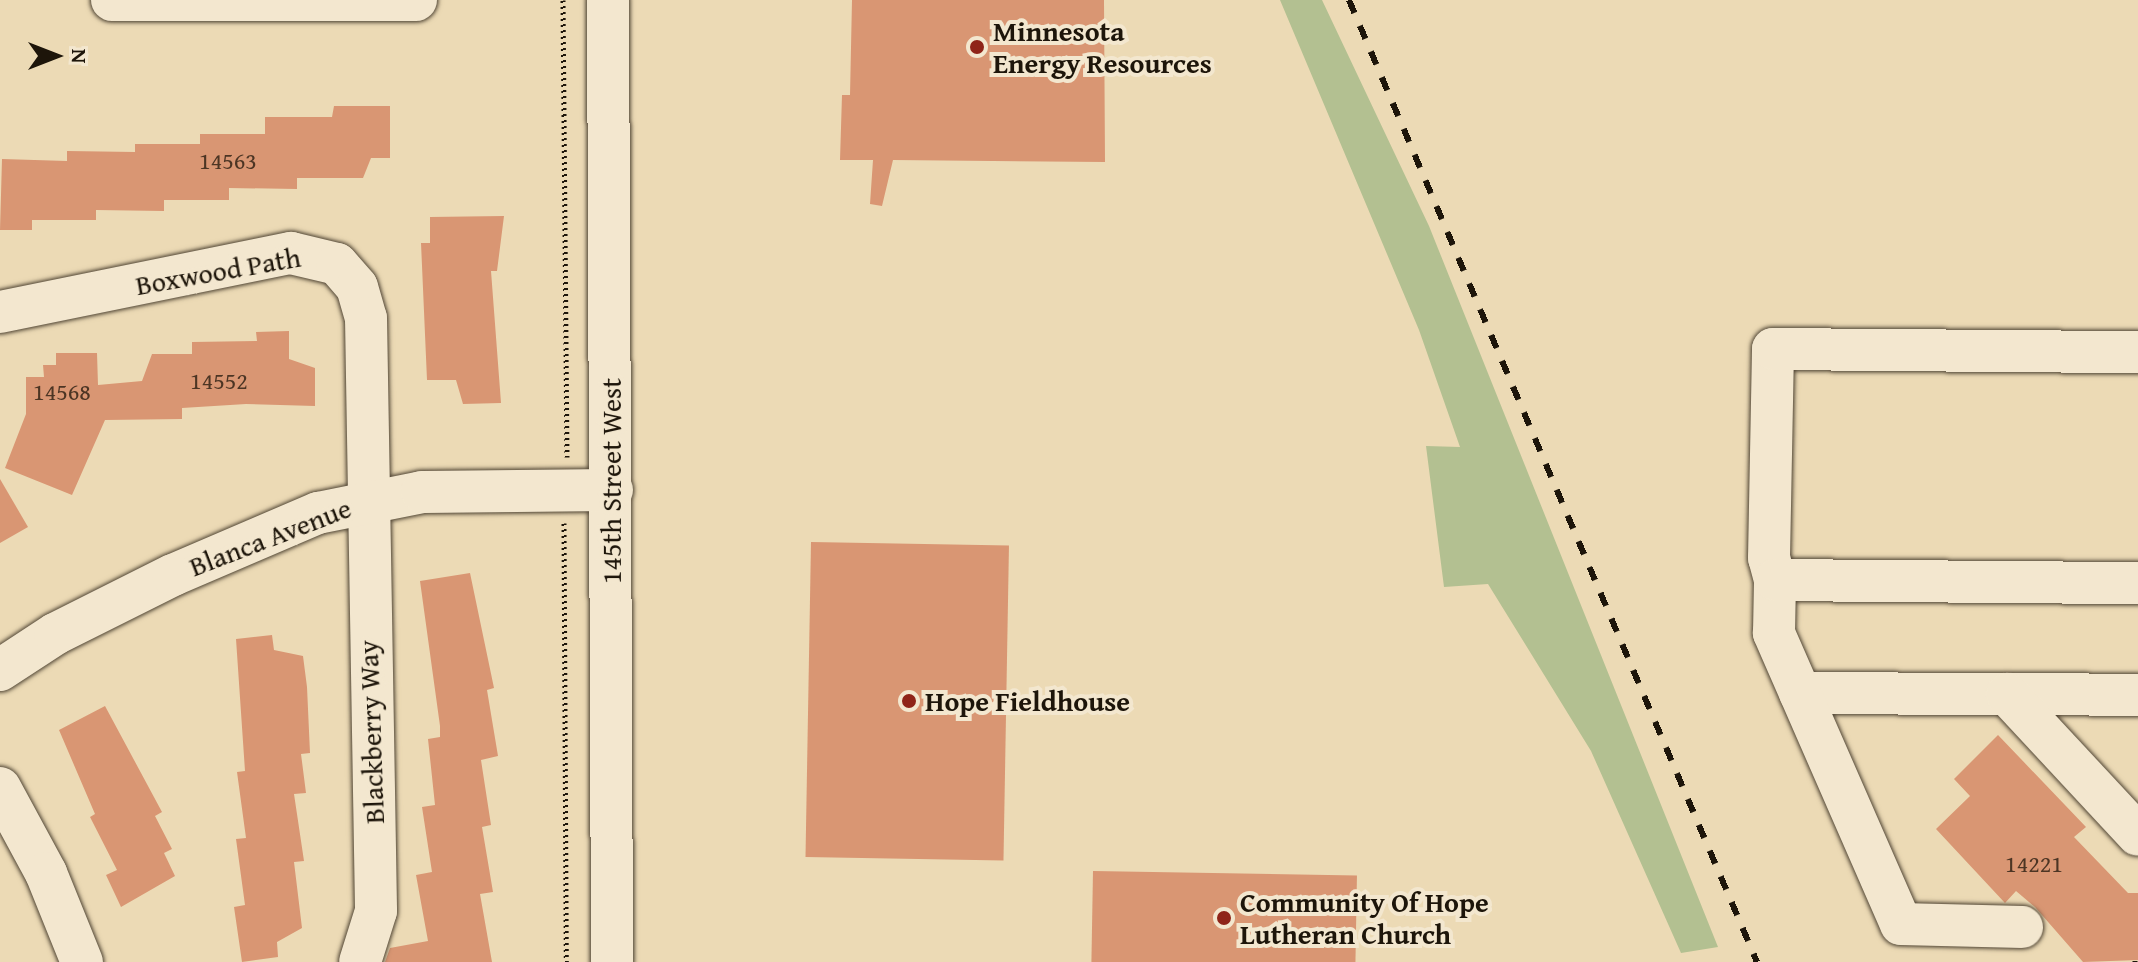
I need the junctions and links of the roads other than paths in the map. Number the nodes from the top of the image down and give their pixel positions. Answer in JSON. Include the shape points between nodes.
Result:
{"nodes":[{"id":1,"x":112,"y":0,"type":"edge"},
{"id":2,"x":416,"y":0,"type":"edge"},
{"id":3,"x":608,"y":0,"type":"edge"},
{"id":4,"x":0,"y":312,"type":"edge"},
{"id":5,"x":2138,"y":352,"type":"edge"},
{"id":6,"x":612,"y":490,"type":"junction"},
{"id":7,"x":369,"y":499,"type":"junction"},
{"id":8,"x":1775,"y":580,"type":"junction"},
{"id":9,"x":2138,"y":583,"type":"edge"},
{"id":10,"x":0,"y":670,"type":"edge"},
{"id":11,"x":1800,"y":693,"type":"junction"},
{"id":12,"x":2007,"y":694,"type":"junction"},
{"id":13,"x":2138,"y":695,"type":"edge"},
{"id":14,"x":0,"y":788,"type":"edge"},
{"id":15,"x":2138,"y":835,"type":"edge"},
{"id":16,"x":2022,"y":927,"type":"dead end"},
{"id":17,"x":82,"y":962,"type":"edge"},
{"id":18,"x":360,"y":962,"type":"edge"},
{"id":19,"x":612,"y":962,"type":"edge"}],
"edges":[{"from":1,"to":2,"type":"street"},
{"from":3,"to":6,"type":"street","name":"145th Street West"},
{"from":4,"to":7,"type":"street","name":"Boxwood Path","via":[[291,253],[337,264],[357,287],[366,318]]},
{"from":5,"to":8,"type":"street","via":[[1773,349],[1769,558]]},
{"from":6,"to":7,"type":"street","name":"Blanca Avenue","via":[[422,492]]},
{"from":6,"to":19,"type":"street","name":"145th Street West"},
{"from":7,"to":10,"type":"street","name":"Blanca Avenue","via":[[318,513],[173,575],[55,634]]},
{"from":7,"to":18,"type":"street","name":"Blackberry Way","via":[[376,911]]},
{"from":8,"to":9,"type":"street"},
{"from":8,"to":11,"type":"street","via":[[1774,633]]},
{"from":11,"to":12,"type":"street"},
{"from":11,"to":16,"type":"street","via":[[1901,924]]},
{"from":12,"to":13,"type":"street"},
{"from":12,"to":15,"type":"street"},
{"from":14,"to":17,"type":"street","via":[[46,873]]}]}
